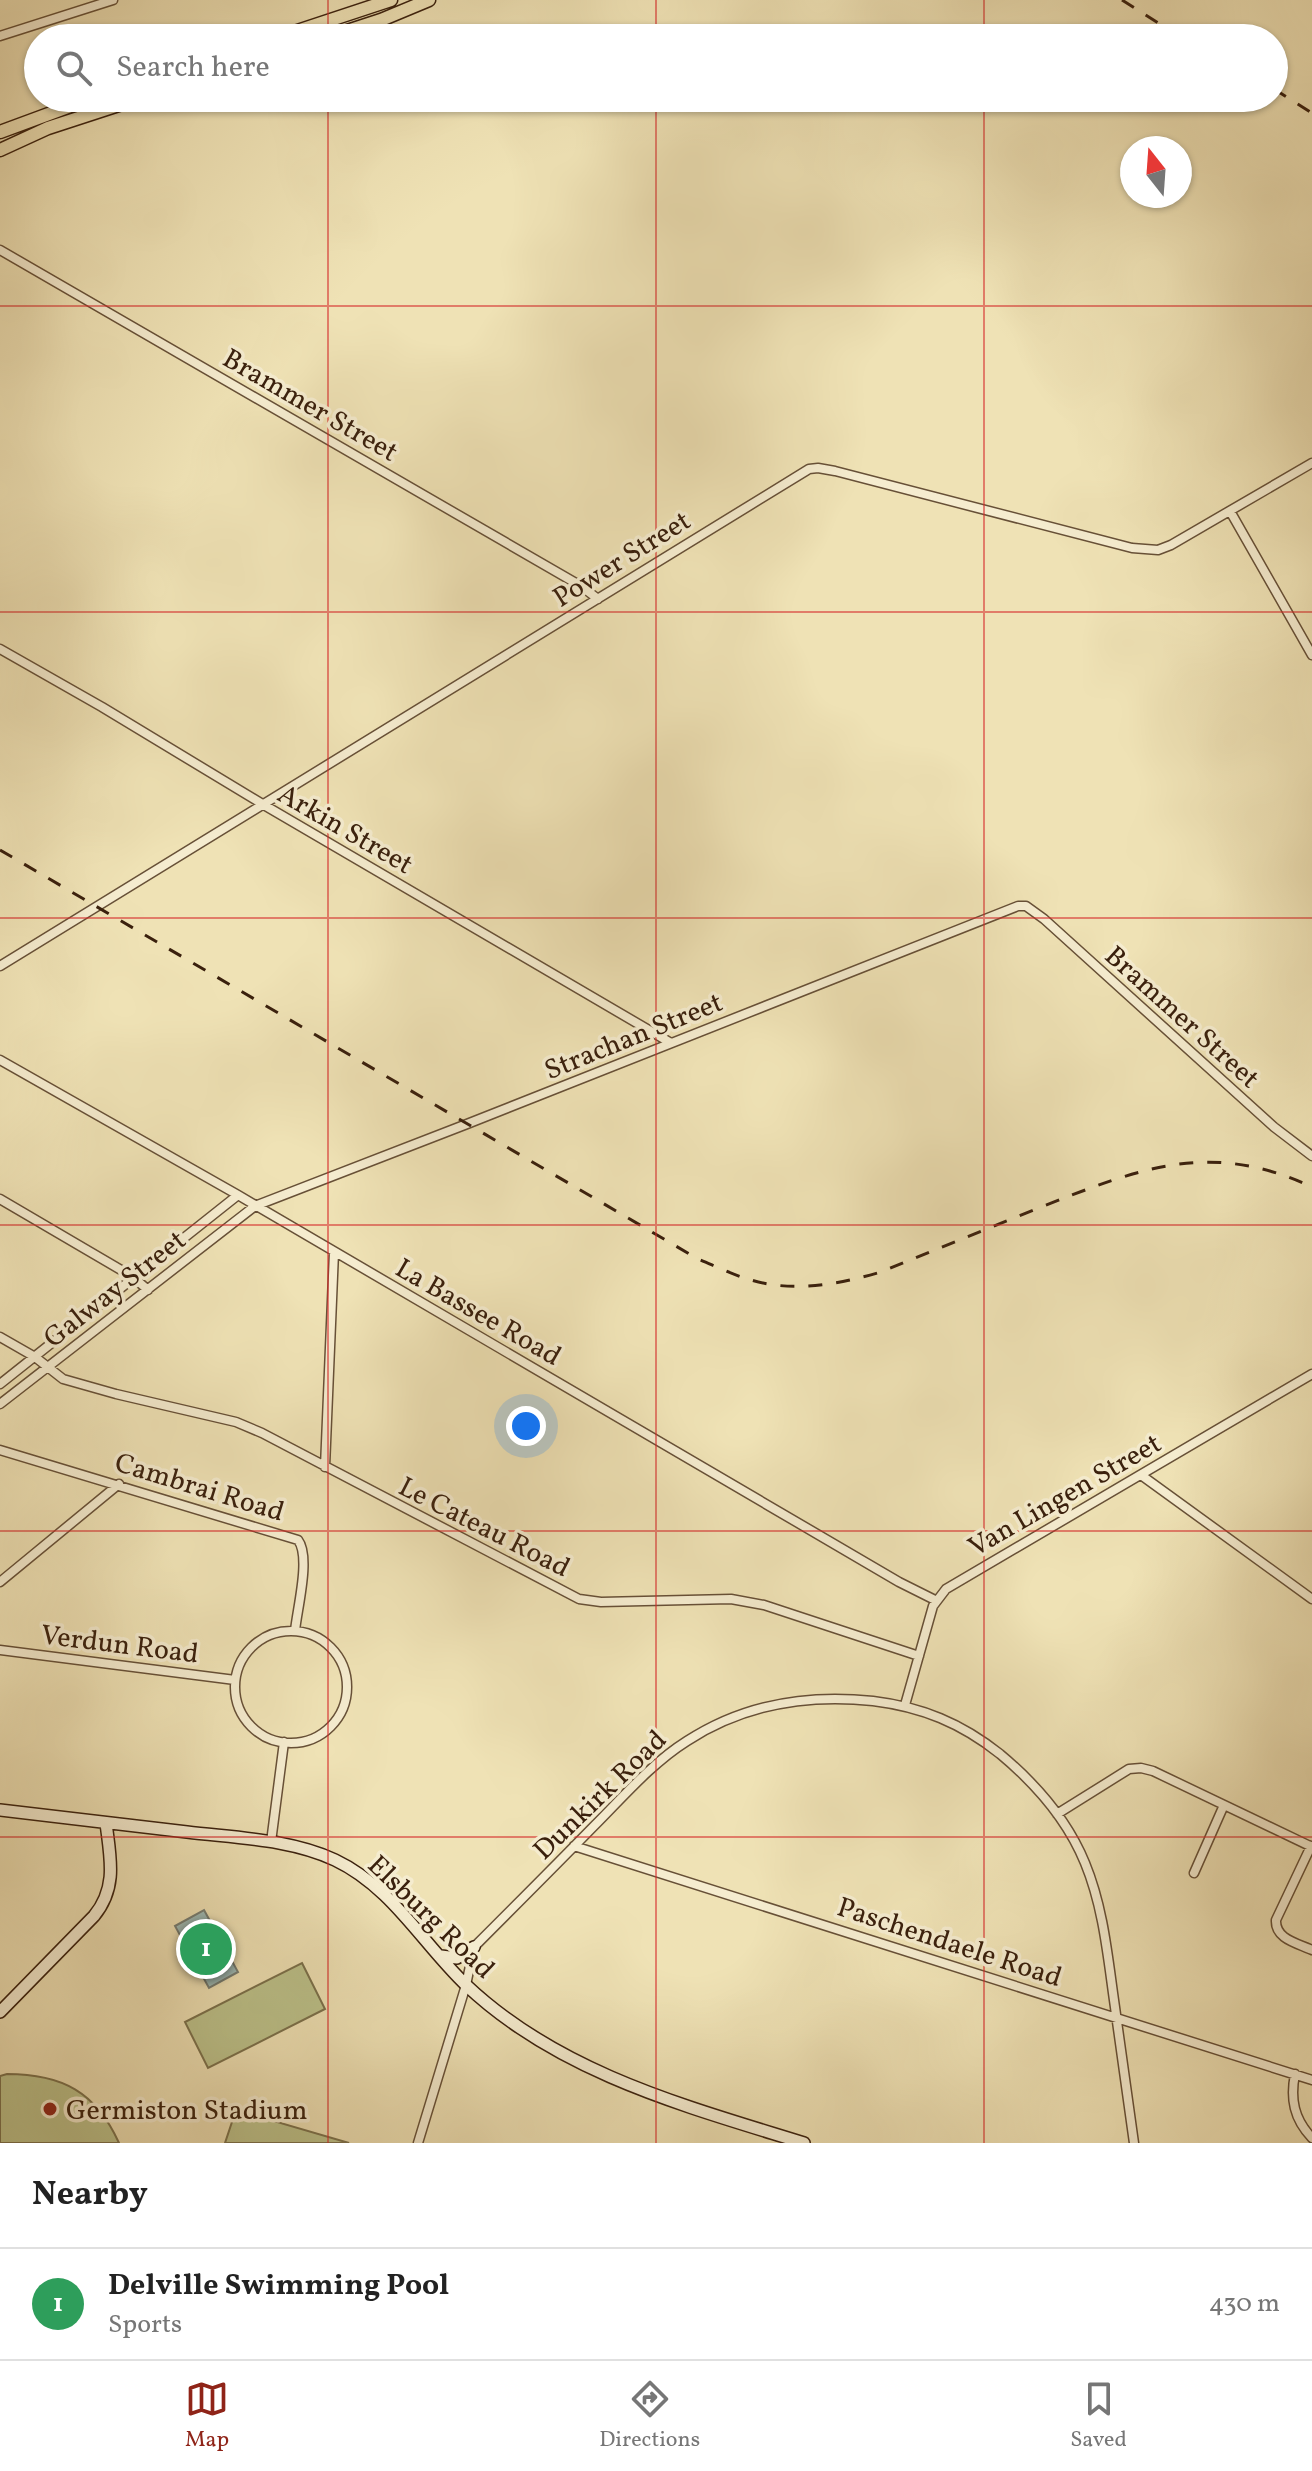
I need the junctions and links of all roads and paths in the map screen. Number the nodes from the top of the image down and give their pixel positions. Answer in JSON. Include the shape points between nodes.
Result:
{"nodes":[{"id":1,"x":113,"y":0,"type":"edge"},
{"id":2,"x":391,"y":0,"type":"edge"},
{"id":3,"x":429,"y":0,"type":"edge"},
{"id":4,"x":377,"y":2,"type":"edge"},
{"id":5,"x":381,"y":20,"type":"junction"},
{"id":6,"x":38,"y":24,"type":"edge"},
{"id":7,"x":315,"y":24,"type":"edge"},
{"id":8,"x":369,"y":24,"type":"edge"},
{"id":9,"x":24,"y":28,"type":"edge"},
{"id":10,"x":0,"y":36,"type":"edge"},
{"id":11,"x":54,"y":112,"type":"edge"},
{"id":12,"x":97,"y":112,"type":"edge"},
{"id":13,"x":0,"y":132,"type":"edge"},
{"id":14,"x":0,"y":150,"type":"edge"},
{"id":15,"x":0,"y":250,"type":"edge"},
{"id":16,"x":1312,"y":463,"type":"edge"},
{"id":17,"x":1230,"y":511,"type":"junction"},
{"id":18,"x":598,"y":599,"type":"junction"},
{"id":19,"x":0,"y":649,"type":"edge"},
{"id":20,"x":1312,"y":655,"type":"edge"},
{"id":21,"x":264,"y":805,"type":"junction"},
{"id":22,"x":1026,"y":906,"type":"joint"},
{"id":23,"x":0,"y":966,"type":"edge"},
{"id":24,"x":671,"y":1043,"type":"junction"},
{"id":25,"x":0,"y":1060,"type":"edge"},
{"id":26,"x":1312,"y":1156,"type":"edge"},
{"id":27,"x":238,"y":1195,"type":"junction"},
{"id":28,"x":0,"y":1199,"type":"edge"},
{"id":29,"x":255,"y":1206,"type":"junction"},
{"id":30,"x":334,"y":1252,"type":"junction"},
{"id":31,"x":133,"y":1277,"type":"junction"},
{"id":32,"x":148,"y":1290,"type":"junction"},
{"id":33,"x":0,"y":1337,"type":"edge"},
{"id":34,"x":35,"y":1357,"type":"junction"},
{"id":35,"x":47,"y":1368,"type":"junction"},
{"id":36,"x":1312,"y":1374,"type":"edge"},
{"id":37,"x":0,"y":1384,"type":"edge"},
{"id":38,"x":0,"y":1404,"type":"edge"},
{"id":39,"x":0,"y":1450,"type":"edge"},
{"id":40,"x":325,"y":1467,"type":"junction"},
{"id":41,"x":1141,"y":1475,"type":"junction"},
{"id":42,"x":119,"y":1484,"type":"junction"},
{"id":43,"x":0,"y":1582,"type":"edge"},
{"id":44,"x":1312,"y":1599,"type":"edge"},
{"id":45,"x":935,"y":1600,"type":"junction"},
{"id":46,"x":295,"y":1631,"type":"junction"},
{"id":47,"x":0,"y":1650,"type":"edge"},
{"id":48,"x":919,"y":1656,"type":"junction"},
{"id":49,"x":235,"y":1680,"type":"junction"},
{"id":50,"x":905,"y":1705,"type":"junction"},
{"id":51,"x":284,"y":1742,"type":"junction"},
{"id":52,"x":1224,"y":1805,"type":"junction"},
{"id":53,"x":0,"y":1810,"type":"edge"},
{"id":54,"x":1057,"y":1814,"type":"junction"},
{"id":55,"x":106,"y":1823,"type":"junction"},
{"id":56,"x":271,"y":1842,"type":"junction"},
{"id":57,"x":574,"y":1846,"type":"junction"},
{"id":58,"x":1311,"y":1847,"type":"edge"},
{"id":59,"x":1194,"y":1873,"type":"dead end"},
{"id":60,"x":474,"y":1947,"type":"junction"},
{"id":61,"x":1312,"y":1950,"type":"edge"},
{"id":62,"x":440,"y":1956,"type":"junction"},
{"id":63,"x":466,"y":1985,"type":"junction"},
{"id":64,"x":3,"y":2006,"type":"edge"},
{"id":65,"x":1116,"y":2017,"type":"junction"},
{"id":66,"x":1295,"y":2074,"type":"junction"},
{"id":67,"x":1312,"y":2080,"type":"edge"},
{"id":68,"x":1312,"y":2138,"type":"edge"},
{"id":69,"x":418,"y":2143,"type":"edge"},
{"id":70,"x":804,"y":2143,"type":"edge"},
{"id":71,"x":1134,"y":2143,"type":"edge"}],
"edges":[{"from":1,"to":6,"type":"street"},
{"from":2,"to":4,"type":"main road"},
{"from":3,"to":5,"type":"main road"},
{"from":4,"to":5,"type":"street"},
{"from":4,"to":7,"type":"main road"},
{"from":5,"to":8,"type":"main road"},
{"from":9,"to":10,"type":"street"},
{"from":11,"to":13,"type":"main road"},
{"from":12,"to":14,"type":"main road"},
{"from":15,"to":18,"type":"street","name":"Brammer Street"},
{"from":16,"to":17,"type":"street","name":"Power Street"},
{"from":17,"to":18,"type":"street","name":"Power Street","via":[[1164,548],[1143,550],[818,468],[801,473]]},
{"from":17,"to":20,"type":"street"},
{"from":18,"to":21,"type":"street","name":"Power Street"},
{"from":19,"to":21,"type":"street","name":"Arkin Street"},
{"from":21,"to":23,"type":"street","name":"Power Street"},
{"from":21,"to":24,"type":"street","name":"Arkin Street"},
{"from":22,"to":24,"type":"street","name":"Strachan Street"},
{"from":22,"to":26,"type":"street","name":"Brammer Street"},
{"from":24,"to":29,"type":"street","name":"Strachan Street"},
{"from":25,"to":27,"type":"street","name":"La Bassee Road"},
{"from":27,"to":29,"type":"street","name":"La Bassee Road"},
{"from":27,"to":31,"type":"street","name":"Galway Street"},
{"from":28,"to":31,"type":"street"},
{"from":29,"to":30,"type":"street","name":"La Bassee Road"},
{"from":29,"to":32,"type":"street","name":"Galway Street"},
{"from":30,"to":40,"type":"street"},
{"from":30,"to":45,"type":"street","name":"La Bassee Road"},
{"from":31,"to":32,"type":"street"},
{"from":31,"to":34,"type":"street","name":"Galway Street"},
{"from":32,"to":35,"type":"street","name":"Galway Street"},
{"from":33,"to":34,"type":"street","name":"Le Cateau Road"},
{"from":34,"to":35,"type":"street","name":"Le Cateau Road"},
{"from":34,"to":37,"type":"street","name":"Galway Street"},
{"from":35,"to":38,"type":"street","name":"Galway Street"},
{"from":35,"to":40,"type":"street","name":"Le Cateau Road","via":[[63,1379],[236,1422]]},
{"from":36,"to":41,"type":"street","name":"Van Lingen Street"},
{"from":39,"to":42,"type":"street","name":"Cambrai Road"},
{"from":40,"to":48,"type":"street","name":"Le Cateau Road","via":[[579,1599],[741,1600]]},
{"from":41,"to":44,"type":"street"},
{"from":41,"to":45,"type":"street","name":"Van Lingen Street","via":[[953,1584]]},
{"from":42,"to":43,"type":"street"},
{"from":42,"to":46,"type":"street","name":"Cambrai Road","via":[[298,1540],[304,1558]]},
{"from":45,"to":48,"type":"street"},
{"from":46,"to":49,"type":"street","via":[[255,1644]]},
{"from":46,"to":51,"type":"street","via":[[328,1645],[342,1665],[347,1688],[341,1712],[325,1731]]},
{"from":47,"to":49,"type":"street","name":"Verdun Road"},
{"from":48,"to":50,"type":"street"},
{"from":49,"to":51,"type":"street","via":[[236,1701],[245,1719],[260,1733]]},
{"from":50,"to":54,"type":"street","name":"Dunkirk Road","via":[[944,1719],[988,1745],[1036,1787]]},
{"from":50,"to":57,"type":"street","name":"Dunkirk Road","via":[[812,1699],[732,1718],[669,1754]]},
{"from":51,"to":56,"type":"street"},
{"from":52,"to":54,"type":"street","via":[[1135,1767]]},
{"from":52,"to":58,"type":"street"},
{"from":52,"to":59,"type":"street"},
{"from":53,"to":55,"type":"main road","name":"Elsburg Road"},
{"from":54,"to":65,"type":"street","name":"Dunkirk Road","via":[[1084,1861],[1097,1900]]},
{"from":55,"to":56,"type":"main road","name":"Elsburg Road"},
{"from":55,"to":64,"type":"main road","via":[[111,1873],[105,1900]]},
{"from":56,"to":62,"type":"main road","name":"Elsburg Road","via":[[353,1869],[389,1899]]},
{"from":57,"to":60,"type":"street","name":"Dunkirk Road"},
{"from":57,"to":65,"type":"street","name":"Paschendaele Road"},
{"from":58,"to":61,"type":"street","via":[[1275,1928]]},
{"from":60,"to":62,"type":"main road","via":[[457,1958]]},
{"from":60,"to":63,"type":"street"},
{"from":62,"to":63,"type":"main road","name":"Elsburg Road"},
{"from":63,"to":69,"type":"street"},
{"from":63,"to":70,"type":"main road","name":"Elsburg Road","via":[[560,2053],[603,2075]]},
{"from":65,"to":66,"type":"street","name":"Paschendaele Road"},
{"from":65,"to":71,"type":"street","name":"Dunkirk Road"},
{"from":66,"to":67,"type":"street","name":"Paschendaele Road"},
{"from":66,"to":68,"type":"street","via":[[1292,2102]]}]}
